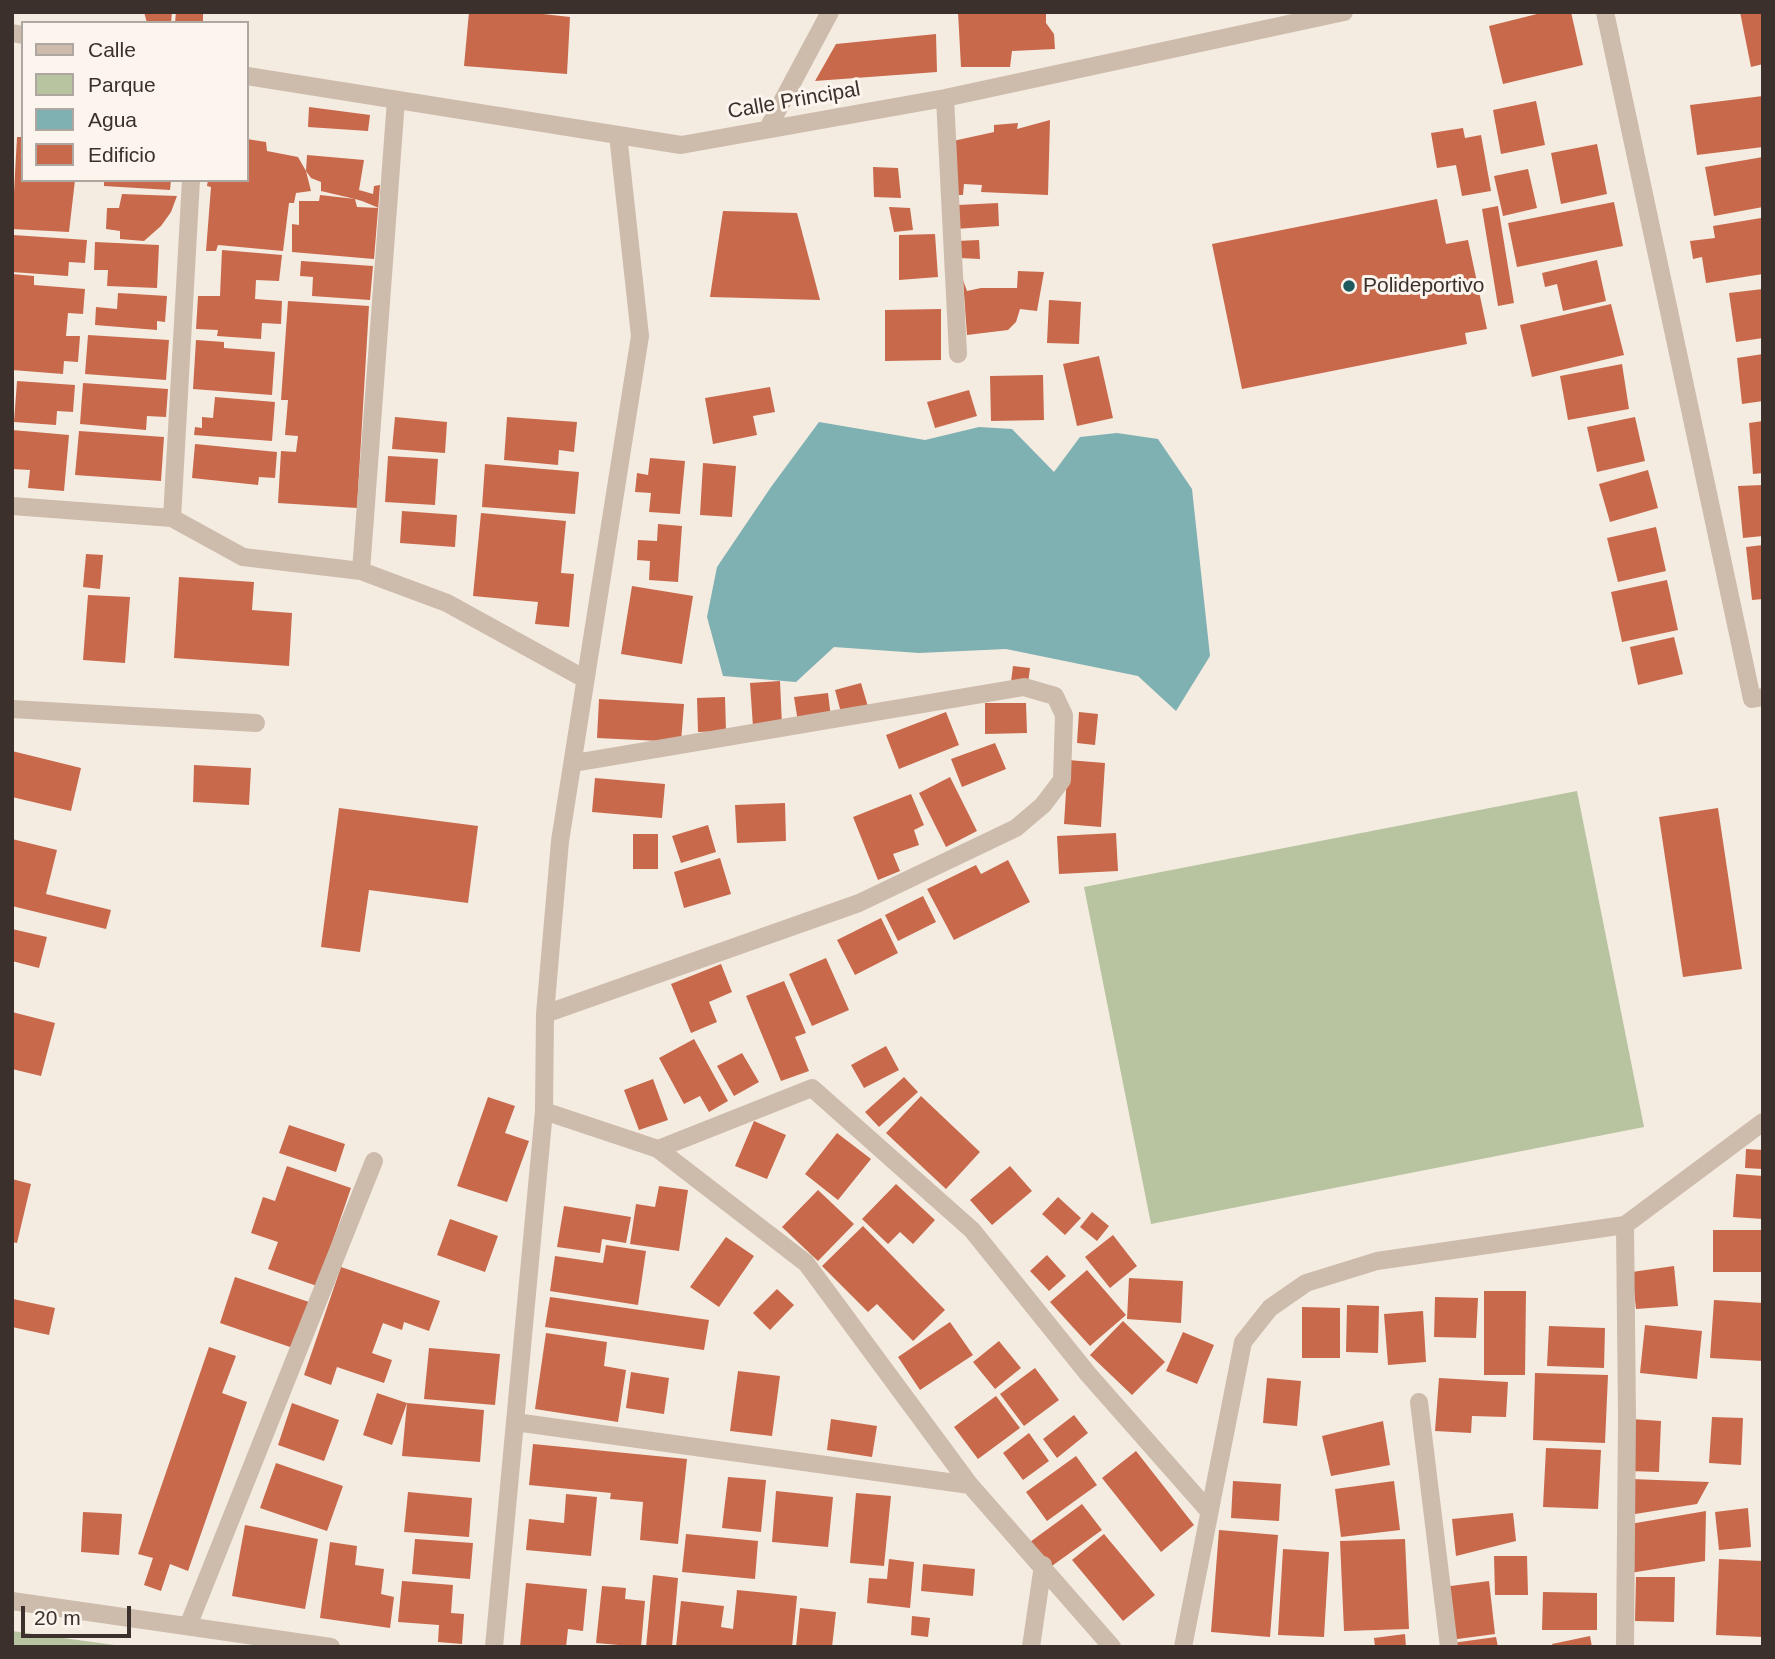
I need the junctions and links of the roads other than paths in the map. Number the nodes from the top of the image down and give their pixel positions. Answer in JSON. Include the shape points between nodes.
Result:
{"nodes":[{"id":1,"x":830,"y":12,"type":"edge"},
{"id":2,"x":1344,"y":12,"type":"edge"},
{"id":3,"x":1605,"y":12,"type":"edge"},
{"id":4,"x":248,"y":76,"type":"edge"},
{"id":5,"x":945,"y":98,"type":"junction"},
{"id":6,"x":396,"y":100,"type":"junction"},
{"id":7,"x":768,"y":128,"type":"junction"},
{"id":8,"x":618,"y":135,"type":"junction"},
{"id":9,"x":191,"y":182,"type":"edge"},
{"id":10,"x":958,"y":354,"type":"dead end"},
{"id":11,"x":12,"y":506,"type":"edge"},
{"id":12,"x":172,"y":518,"type":"junction"},
{"id":13,"x":361,"y":570,"type":"junction"},
{"id":14,"x":584,"y":679,"type":"junction"},
{"id":15,"x":1763,"y":697,"type":"edge"},
{"id":16,"x":12,"y":709,"type":"edge"},
{"id":17,"x":256,"y":723,"type":"dead end"},
{"id":18,"x":574,"y":763,"type":"junction"},
{"id":19,"x":545,"y":1014,"type":"junction"},
{"id":20,"x":544,"y":1111,"type":"junction"},
{"id":21,"x":1763,"y":1122,"type":"edge"},
{"id":22,"x":658,"y":1149,"type":"junction"},
{"id":23,"x":374,"y":1161,"type":"dead end"},
{"id":24,"x":1625,"y":1225,"type":"junction"},
{"id":25,"x":1419,"y":1402,"type":"dead end"},
{"id":26,"x":515,"y":1422,"type":"junction"},
{"id":27,"x":971,"y":1485,"type":"junction"},
{"id":28,"x":1209,"y":1510,"type":"junction"},
{"id":29,"x":1043,"y":1565,"type":"junction"},
{"id":30,"x":12,"y":1601,"type":"edge"},
{"id":31,"x":188,"y":1626,"type":"junction"},
{"id":32,"x":331,"y":1647,"type":"edge"},
{"id":33,"x":494,"y":1647,"type":"edge"},
{"id":34,"x":1031,"y":1647,"type":"edge"},
{"id":35,"x":1112,"y":1647,"type":"edge"},
{"id":36,"x":1183,"y":1647,"type":"edge"},
{"id":37,"x":1449,"y":1647,"type":"edge"},
{"id":38,"x":1625,"y":1647,"type":"edge"}],
"edges":[{"from":1,"to":7,"type":"street"},
{"from":2,"to":5,"type":"street","name":"Calle Principal"},
{"from":3,"to":15,"type":"street","via":[[1752,699]]},
{"from":4,"to":6,"type":"street","name":"Calle Principal"},
{"from":5,"to":7,"type":"street","name":"Calle Principal"},
{"from":5,"to":10,"type":"street"},
{"from":6,"to":8,"type":"street","name":"Calle Principal"},
{"from":6,"to":13,"type":"street"},
{"from":7,"to":8,"type":"street","name":"Calle Principal","via":[[681,145]]},
{"from":8,"to":14,"type":"street","via":[[640,336]]},
{"from":9,"to":12,"type":"street"},
{"from":11,"to":12,"type":"street"},
{"from":12,"to":13,"type":"street","via":[[243,557]]},
{"from":13,"to":14,"type":"street","via":[[447,603]]},
{"from":14,"to":18,"type":"street"},
{"from":16,"to":17,"type":"street"},
{"from":18,"to":19,"type":"street","via":[[560,841]]},
{"from":18,"to":19,"type":"street","via":[[1024,687],[1055,696],[1064,715],[1062,780],[1043,805],[1016,828],[859,903]]},
{"from":19,"to":20,"type":"street"},
{"from":20,"to":22,"type":"street"},
{"from":20,"to":26,"type":"street"},
{"from":21,"to":24,"type":"street"},
{"from":22,"to":27,"type":"street","via":[[806,1263]]},
{"from":22,"to":28,"type":"street","via":[[812,1088],[972,1230],[1088,1374]]},
{"from":23,"to":31,"type":"street"},
{"from":24,"to":28,"type":"street","via":[[1377,1261],[1306,1283],[1270,1308],[1243,1342]]},
{"from":24,"to":38,"type":"street"},
{"from":25,"to":37,"type":"street"},
{"from":26,"to":27,"type":"street"},
{"from":26,"to":33,"type":"street"},
{"from":27,"to":29,"type":"street"},
{"from":28,"to":36,"type":"street"},
{"from":29,"to":34,"type":"street"},
{"from":29,"to":35,"type":"street"},
{"from":30,"to":31,"type":"street"},
{"from":31,"to":32,"type":"street"}]}
